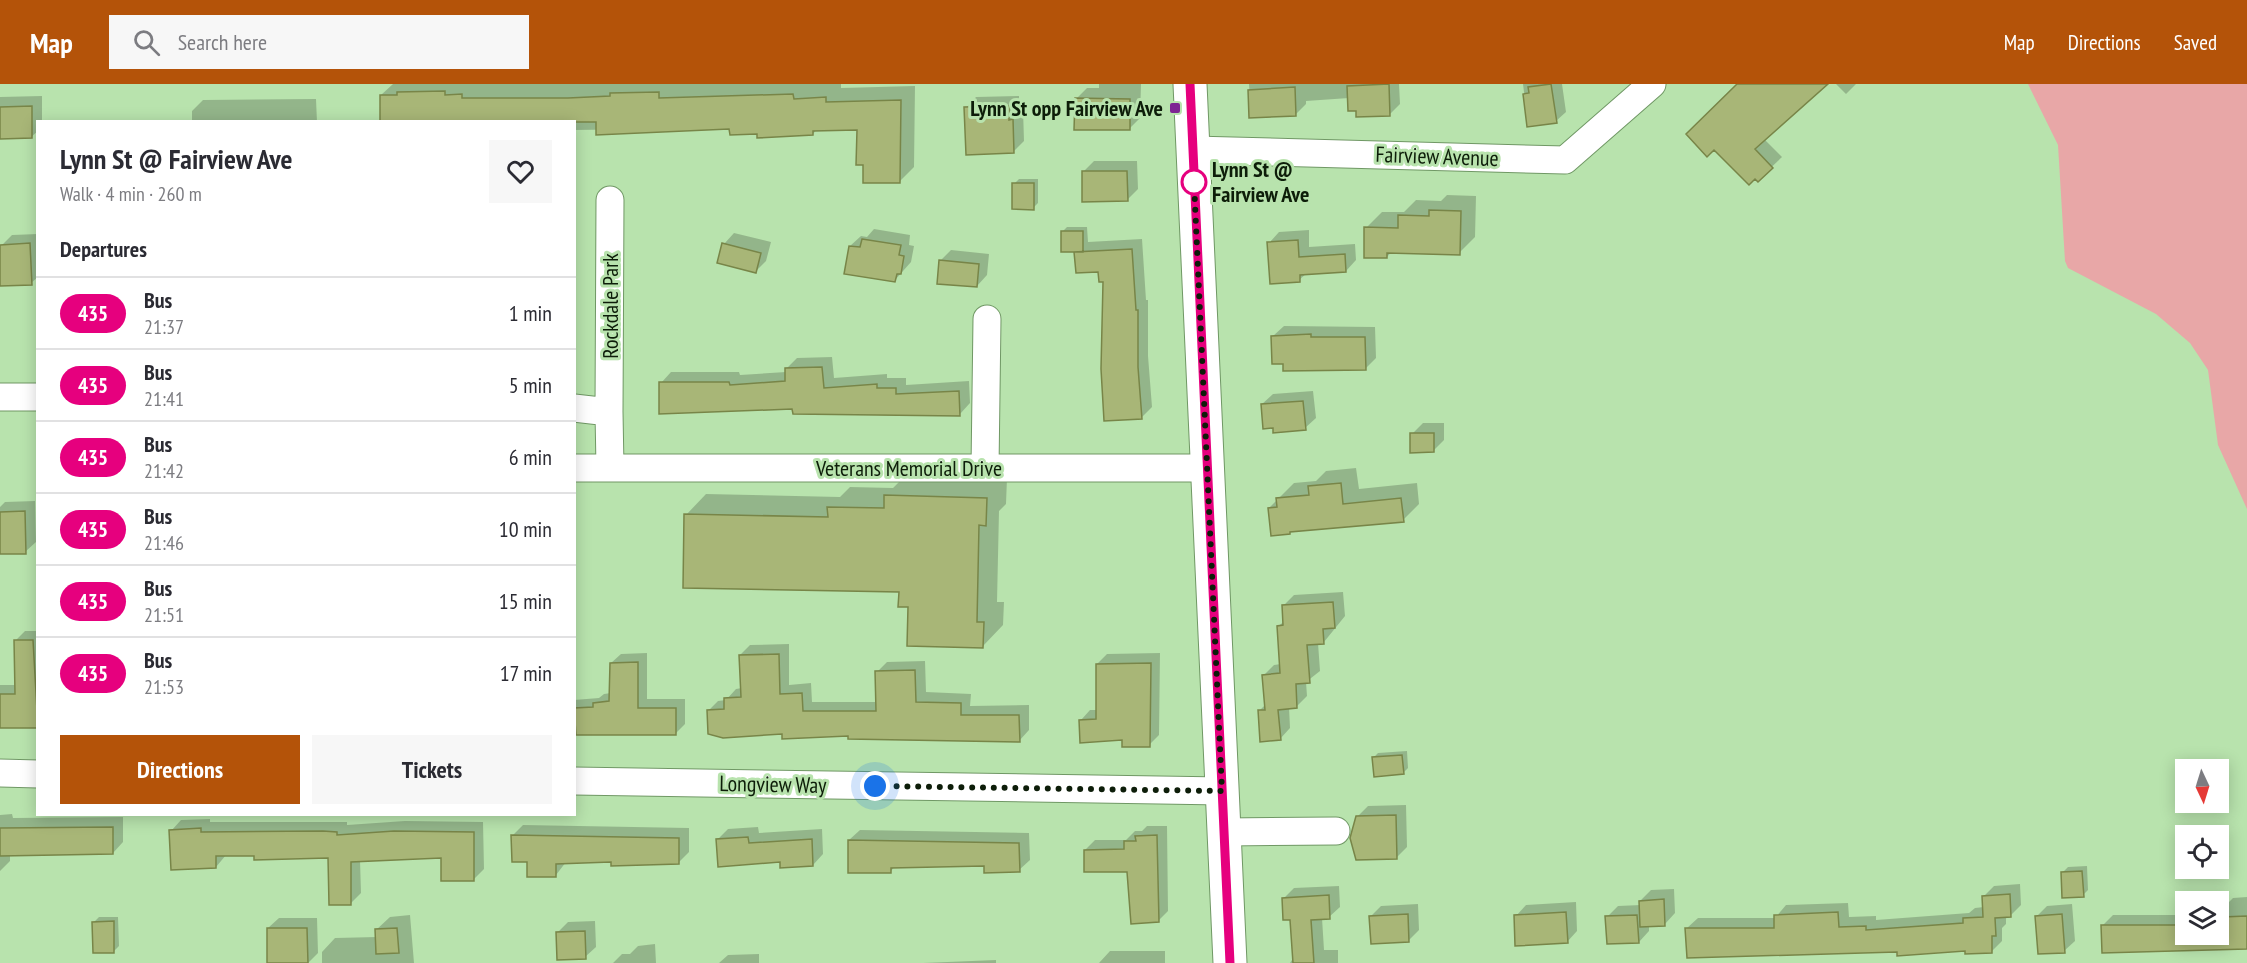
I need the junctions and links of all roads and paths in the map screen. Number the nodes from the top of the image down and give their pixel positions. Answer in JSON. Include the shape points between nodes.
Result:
{"nodes":[{"id":1,"x":1190,"y":84,"type":"edge"},
{"id":2,"x":1652,"y":84,"type":"edge"},
{"id":3,"x":1193,"y":150,"type":"junction"},
{"id":4,"x":610,"y":200,"type":"dead end"},
{"id":5,"x":987,"y":319,"type":"dead end"},
{"id":6,"x":0,"y":397,"type":"edge"},
{"id":7,"x":36,"y":398,"type":"edge"},
{"id":8,"x":576,"y":408,"type":"edge"},
{"id":9,"x":609,"y":412,"type":"junction"},
{"id":10,"x":576,"y":468,"type":"edge"},
{"id":11,"x":610,"y":468,"type":"junction"},
{"id":12,"x":985,"y":468,"type":"junction"},
{"id":13,"x":1209,"y":468,"type":"junction"},
{"id":14,"x":0,"y":773,"type":"edge"},
{"id":15,"x":36,"y":774,"type":"edge"},
{"id":16,"x":576,"y":782,"type":"edge"},
{"id":17,"x":1222,"y":791,"type":"junction"},
{"id":18,"x":1336,"y":831,"type":"dead end"},
{"id":19,"x":1224,"y":832,"type":"junction"},
{"id":20,"x":1230,"y":963,"type":"edge"}],
"edges":[{"from":1,"to":3,"type":"main road"},
{"from":2,"to":3,"type":"street","name":"Fairview Avenue","via":[[1565,160]]},
{"from":3,"to":13,"type":"main road"},
{"from":4,"to":9,"type":"street","name":"Rockdale Park"},
{"from":5,"to":12,"type":"street"},
{"from":6,"to":7,"type":"street"},
{"from":8,"to":9,"type":"street"},
{"from":9,"to":11,"type":"street"},
{"from":10,"to":11,"type":"street","name":"Veterans Memorial Drive"},
{"from":11,"to":12,"type":"street","name":"Veterans Memorial Drive"},
{"from":12,"to":13,"type":"street","name":"Veterans Memorial Drive"},
{"from":13,"to":17,"type":"main road"},
{"from":14,"to":15,"type":"street"},
{"from":16,"to":17,"type":"street","name":"Longview Way"},
{"from":17,"to":19,"type":"main road"},
{"from":18,"to":19,"type":"street"},
{"from":19,"to":20,"type":"main road"}]}
